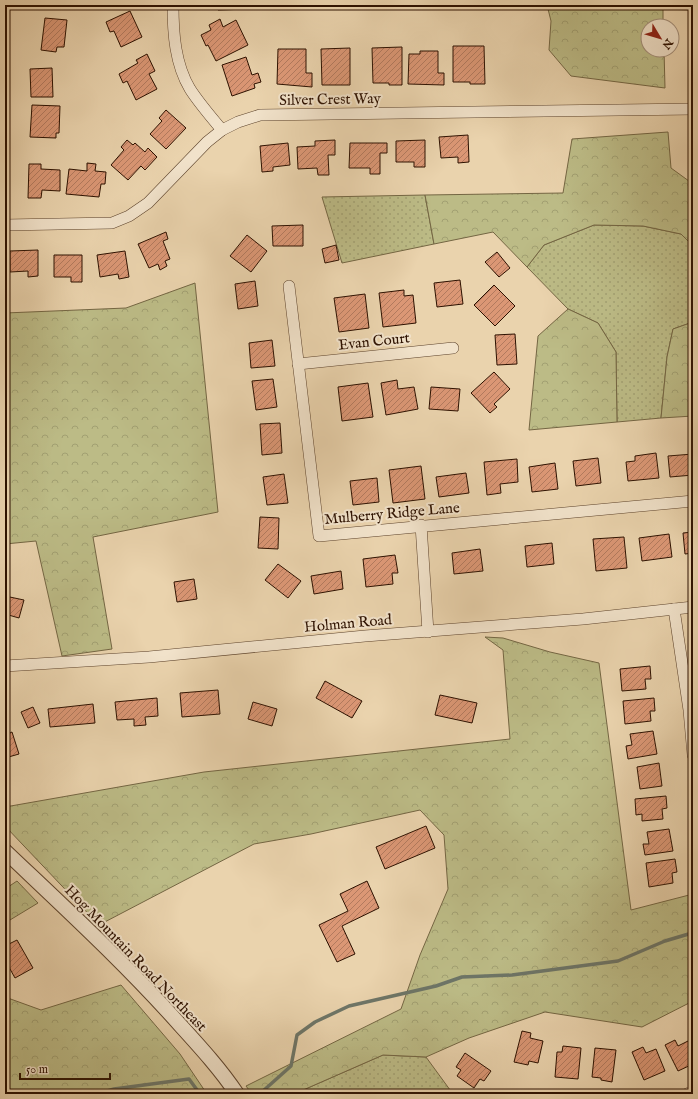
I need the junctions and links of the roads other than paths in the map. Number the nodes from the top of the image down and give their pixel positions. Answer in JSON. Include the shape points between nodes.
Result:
{"nodes":[{"id":1,"x":173,"y":6,"type":"edge"},
{"id":2,"x":693,"y":108,"type":"edge"},
{"id":3,"x":222,"y":130,"type":"junction"},
{"id":4,"x":5,"y":225,"type":"edge"},
{"id":5,"x":289,"y":286,"type":"dead end"},
{"id":6,"x":453,"y":348,"type":"dead end"},
{"id":7,"x":298,"y":364,"type":"junction"},
{"id":8,"x":693,"y":501,"type":"edge"},
{"id":9,"x":421,"y":525,"type":"junction"},
{"id":10,"x":693,"y":607,"type":"edge"},
{"id":11,"x":674,"y":609,"type":"junction"},
{"id":12,"x":428,"y":632,"type":"junction"},
{"id":13,"x":5,"y":666,"type":"edge"},
{"id":14,"x":693,"y":755,"type":"edge"},
{"id":15,"x":5,"y":851,"type":"edge"},
{"id":16,"x":693,"y":1091,"type":"edge"},
{"id":17,"x":237,"y":1094,"type":"edge"},
{"id":18,"x":687,"y":1094,"type":"edge"}],
"edges":[{"from":1,"to":3,"type":"street","via":[[173,31],[179,63],[190,88]]},
{"from":2,"to":3,"type":"street","name":"Silver Crest Way","via":[[260,115]]},
{"from":3,"to":4,"type":"street","name":"Silver Crest Way","via":[[148,203],[129,216],[112,223]]},
{"from":5,"to":7,"type":"street","name":"Mulberry Ridge Lane"},
{"from":6,"to":7,"type":"street","name":"Evan Court"},
{"from":7,"to":9,"type":"street","name":"Mulberry Ridge Lane","via":[[319,536]]},
{"from":8,"to":9,"type":"street","name":"Mulberry Ridge Lane"},
{"from":9,"to":12,"type":"street"},
{"from":10,"to":11,"type":"street","name":"Holman Road"},
{"from":11,"to":12,"type":"street","name":"Holman Road"},
{"from":11,"to":14,"type":"street"},
{"from":12,"to":13,"type":"street","name":"Holman Road","via":[[149,657]]},
{"from":15,"to":17,"type":"street","name":"Hog Mountain Road Northeast","via":[[160,1002],[224,1074]]},
{"from":16,"to":18,"type":"street"}]}
